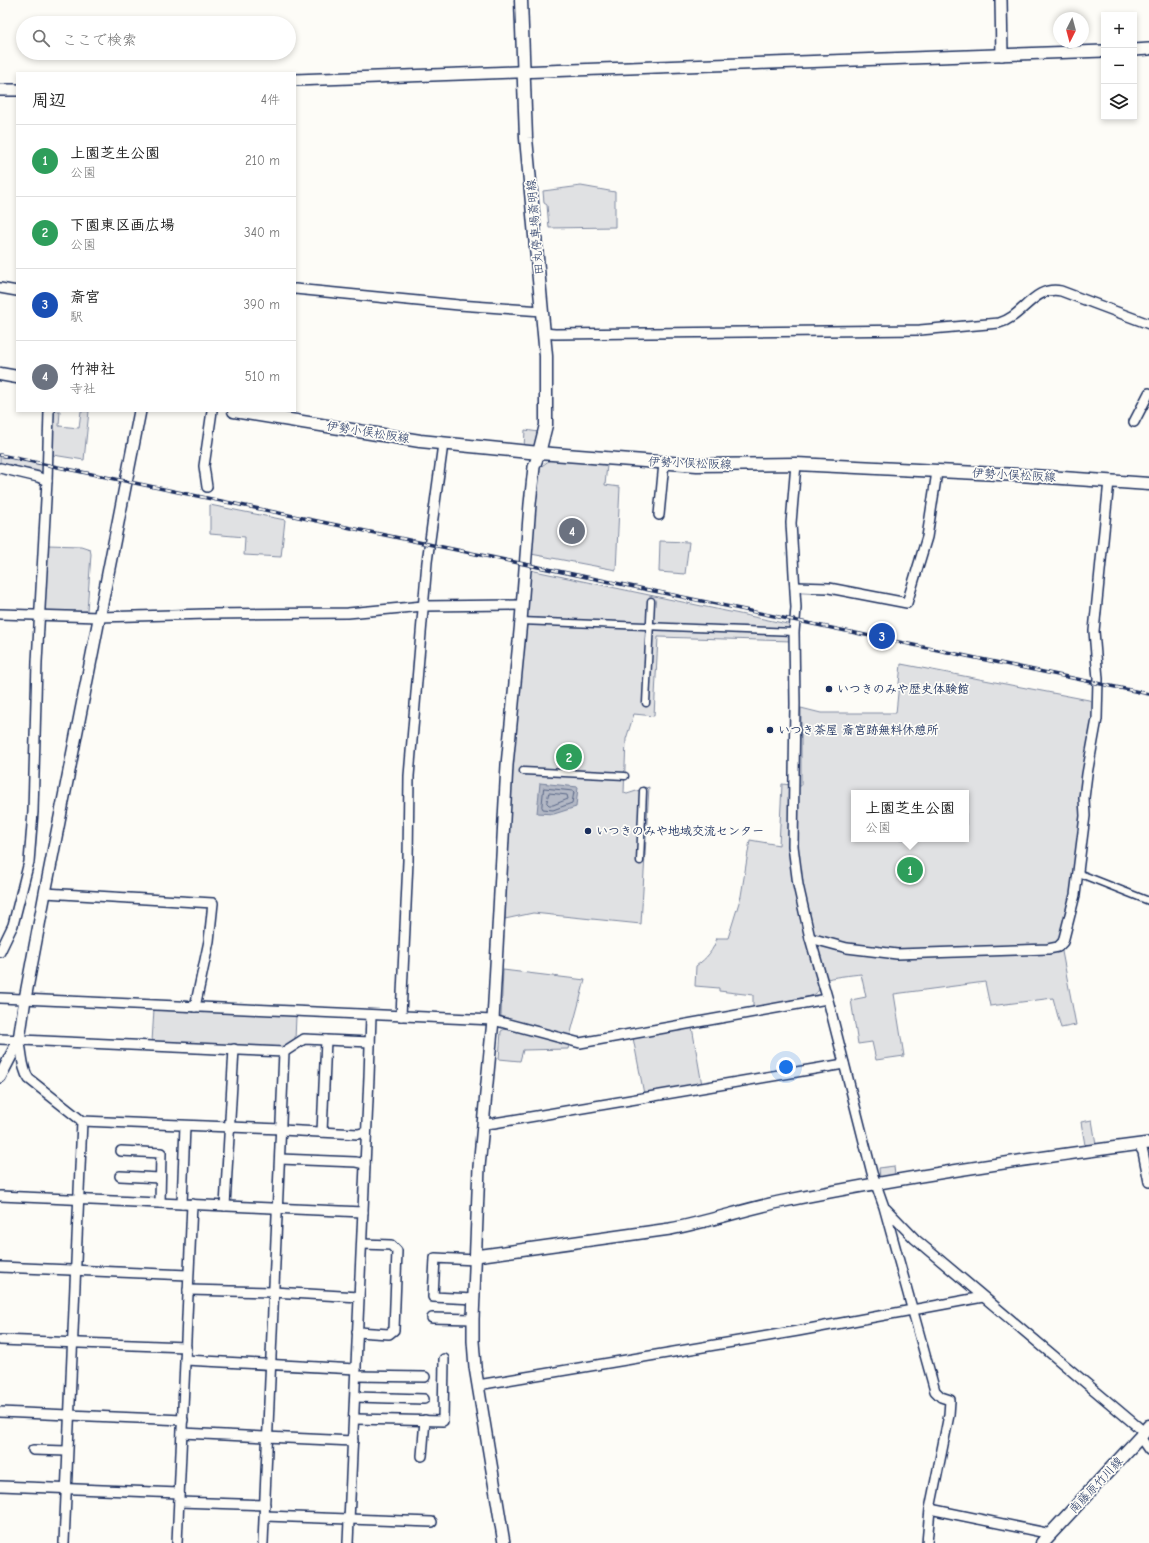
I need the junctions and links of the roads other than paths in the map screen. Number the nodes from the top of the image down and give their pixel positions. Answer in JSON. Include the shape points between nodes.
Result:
{"nodes":[{"id":1,"x":521,"y":0,"type":"edge"},
{"id":2,"x":1001,"y":0,"type":"edge"},
{"id":3,"x":1149,"y":49,"type":"edge"},
{"id":4,"x":1137,"y":50,"type":"edge"},
{"id":5,"x":1101,"y":51,"type":"edge"},
{"id":6,"x":1002,"y":55,"type":"junction"},
{"id":7,"x":523,"y":72,"type":"junction"},
{"id":8,"x":296,"y":80,"type":"edge"},
{"id":9,"x":0,"y":90,"type":"edge"},
{"id":10,"x":16,"y":90,"type":"edge"},
{"id":11,"x":0,"y":288,"type":"edge"},
{"id":12,"x":296,"y":289,"type":"edge"},
{"id":13,"x":16,"y":290,"type":"edge"},
{"id":14,"x":542,"y":311,"type":"junction"},
{"id":15,"x":1149,"y":324,"type":"edge"},
{"id":16,"x":544,"y":333,"type":"junction"},
{"id":17,"x":0,"y":374,"type":"edge"},
{"id":18,"x":16,"y":378,"type":"edge"},
{"id":19,"x":1149,"y":393,"type":"edge"},
{"id":20,"x":49,"y":412,"type":"edge"},
{"id":21,"x":140,"y":412,"type":"edge"},
{"id":22,"x":212,"y":412,"type":"edge"},
{"id":23,"x":240,"y":412,"type":"edge"},
{"id":24,"x":1134,"y":422,"type":"dead end"},
{"id":25,"x":443,"y":444,"type":"junction"},
{"id":26,"x":539,"y":453,"type":"junction"},
{"id":27,"x":664,"y":463,"type":"junction"},
{"id":28,"x":796,"y":464,"type":"junction"},
{"id":29,"x":0,"y":468,"type":"edge"},
{"id":30,"x":937,"y":472,"type":"junction"},
{"id":31,"x":47,"y":481,"type":"junction"},
{"id":32,"x":1110,"y":481,"type":"junction"},
{"id":33,"x":1149,"y":484,"type":"edge"},
{"id":34,"x":206,"y":488,"type":"dead end"},
{"id":35,"x":659,"y":515,"type":"dead end"},
{"id":36,"x":795,"y":587,"type":"junction"},
{"id":37,"x":651,"y":600,"type":"dead end"},
{"id":38,"x":522,"y":605,"type":"junction"},
{"id":39,"x":423,"y":606,"type":"junction"},
{"id":40,"x":0,"y":614,"type":"edge"},
{"id":41,"x":39,"y":616,"type":"junction"},
{"id":42,"x":99,"y":616,"type":"junction"},
{"id":43,"x":521,"y":621,"type":"junction"},
{"id":44,"x":650,"y":626,"type":"junction"},
{"id":45,"x":794,"y":632,"type":"junction"},
{"id":46,"x":646,"y":703,"type":"dead end"},
{"id":47,"x":523,"y":771,"type":"dead end"},
{"id":48,"x":625,"y":776,"type":"dead end"},
{"id":49,"x":643,"y":791,"type":"dead end"},
{"id":50,"x":640,"y":861,"type":"dead end"},
{"id":51,"x":1078,"y":874,"type":"junction"},
{"id":52,"x":44,"y":894,"type":"junction"},
{"id":53,"x":1149,"y":901,"type":"edge"},
{"id":54,"x":810,"y":938,"type":"junction"},
{"id":55,"x":0,"y":952,"type":"edge"},
{"id":56,"x":0,"y":998,"type":"edge"},
{"id":57,"x":25,"y":999,"type":"junction"},
{"id":58,"x":827,"y":999,"type":"junction"},
{"id":59,"x":195,"y":1007,"type":"junction"},
{"id":60,"x":371,"y":1015,"type":"junction"},
{"id":61,"x":401,"y":1016,"type":"junction"},
{"id":62,"x":493,"y":1020,"type":"junction"},
{"id":63,"x":0,"y":1039,"type":"edge"},
{"id":64,"x":19,"y":1040,"type":"junction"},
{"id":65,"x":326,"y":1040,"type":"junction"},
{"id":66,"x":370,"y":1042,"type":"junction"},
{"id":67,"x":234,"y":1049,"type":"junction"},
{"id":68,"x":284,"y":1052,"type":"junction"},
{"id":69,"x":844,"y":1064,"type":"junction"},
{"id":70,"x":0,"y":1077,"type":"edge"},
{"id":71,"x":82,"y":1121,"type":"junction"},
{"id":72,"x":483,"y":1124,"type":"junction"},
{"id":73,"x":185,"y":1126,"type":"junction"},
{"id":74,"x":230,"y":1127,"type":"junction"},
{"id":75,"x":281,"y":1130,"type":"junction"},
{"id":76,"x":322,"y":1132,"type":"junction"},
{"id":77,"x":366,"y":1132,"type":"junction"},
{"id":78,"x":1144,"y":1144,"type":"edge"},
{"id":79,"x":121,"y":1151,"type":"dead end"},
{"id":80,"x":280,"y":1159,"type":"junction"},
{"id":81,"x":365,"y":1164,"type":"junction"},
{"id":82,"x":120,"y":1176,"type":"dead end"},
{"id":83,"x":160,"y":1178,"type":"junction"},
{"id":84,"x":1149,"y":1182,"type":"edge"},
{"id":85,"x":877,"y":1184,"type":"junction"},
{"id":86,"x":0,"y":1196,"type":"edge"},
{"id":87,"x":79,"y":1199,"type":"junction"},
{"id":88,"x":160,"y":1203,"type":"junction"},
{"id":89,"x":182,"y":1204,"type":"junction"},
{"id":90,"x":192,"y":1204,"type":"junction"},
{"id":91,"x":225,"y":1206,"type":"junction"},
{"id":92,"x":884,"y":1207,"type":"junction"},
{"id":93,"x":278,"y":1208,"type":"junction"},
{"id":94,"x":363,"y":1212,"type":"junction"},
{"id":95,"x":362,"y":1244,"type":"junction"},
{"id":96,"x":476,"y":1258,"type":"junction"},
{"id":97,"x":0,"y":1267,"type":"edge"},
{"id":98,"x":76,"y":1270,"type":"junction"},
{"id":99,"x":188,"y":1275,"type":"junction"},
{"id":100,"x":188,"y":1290,"type":"junction"},
{"id":101,"x":273,"y":1292,"type":"junction"},
{"id":102,"x":359,"y":1297,"type":"junction"},
{"id":103,"x":984,"y":1297,"type":"junction"},
{"id":104,"x":474,"y":1299,"type":"junction"},
{"id":105,"x":914,"y":1310,"type":"junction"},
{"id":106,"x":432,"y":1318,"type":"dead end"},
{"id":107,"x":473,"y":1319,"type":"junction"},
{"id":108,"x":358,"y":1332,"type":"junction"},
{"id":109,"x":0,"y":1340,"type":"edge"},
{"id":110,"x":72,"y":1343,"type":"junction"},
{"id":111,"x":186,"y":1347,"type":"junction"},
{"id":112,"x":444,"y":1359,"type":"dead end"},
{"id":113,"x":185,"y":1360,"type":"junction"},
{"id":114,"x":270,"y":1365,"type":"junction"},
{"id":115,"x":356,"y":1372,"type":"junction"},
{"id":116,"x":425,"y":1377,"type":"dead end"},
{"id":117,"x":478,"y":1385,"type":"junction"},
{"id":118,"x":356,"y":1397,"type":"junction"},
{"id":119,"x":424,"y":1399,"type":"dead end"},
{"id":120,"x":0,"y":1412,"type":"edge"},
{"id":121,"x":69,"y":1415,"type":"junction"},
{"id":122,"x":355,"y":1419,"type":"junction"},
{"id":123,"x":183,"y":1420,"type":"junction"},
{"id":124,"x":425,"y":1420,"type":"junction"},
{"id":125,"x":1144,"y":1432,"type":"edge"},
{"id":126,"x":182,"y":1433,"type":"junction"},
{"id":127,"x":267,"y":1436,"type":"junction"},
{"id":128,"x":353,"y":1440,"type":"junction"},
{"id":129,"x":33,"y":1450,"type":"dead end"},
{"id":130,"x":1149,"y":1450,"type":"edge"},
{"id":131,"x":67,"y":1451,"type":"junction"},
{"id":132,"x":422,"y":1456,"type":"dead end"},
{"id":133,"x":0,"y":1486,"type":"edge"},
{"id":134,"x":66,"y":1489,"type":"junction"},
{"id":135,"x":179,"y":1498,"type":"junction"},
{"id":136,"x":265,"y":1505,"type":"junction"},
{"id":137,"x":930,"y":1508,"type":"junction"},
{"id":138,"x":265,"y":1516,"type":"junction"},
{"id":139,"x":349,"y":1519,"type":"junction"},
{"id":140,"x":432,"y":1522,"type":"dead end"},
{"id":141,"x":1051,"y":1534,"type":"junction"},
{"id":142,"x":64,"y":1543,"type":"edge"},
{"id":143,"x":177,"y":1543,"type":"edge"},
{"id":144,"x":263,"y":1543,"type":"edge"},
{"id":145,"x":348,"y":1543,"type":"edge"},
{"id":146,"x":504,"y":1543,"type":"edge"},
{"id":147,"x":927,"y":1543,"type":"edge"},
{"id":148,"x":1042,"y":1543,"type":"edge"}],
"edges":[{"from":1,"to":7,"type":"main road","name":"田丸停車場斎明線"},
{"from":2,"to":6,"type":"street"},
{"from":3,"to":4,"type":"street"},
{"from":5,"to":6,"type":"street"},
{"from":6,"to":7,"type":"street"},
{"from":7,"to":8,"type":"street"},
{"from":7,"to":14,"type":"main road","name":"田丸停車場斎明線","via":[[526,138]]},
{"from":9,"to":10,"type":"street"},
{"from":11,"to":13,"type":"street"},
{"from":12,"to":14,"type":"street"},
{"from":14,"to":16,"type":"main road","name":"田丸停車場斎明線"},
{"from":15,"to":16,"type":"street","via":[[1052,289],[1033,299],[1007,321],[920,330]]},
{"from":16,"to":26,"type":"main road","name":"田丸停車場斎明線","via":[[546,420]]},
{"from":17,"to":18,"type":"main road"},
{"from":19,"to":24,"type":"street"},
{"from":20,"to":31,"type":"street"},
{"from":21,"to":42,"type":"street"},
{"from":22,"to":34,"type":"street","via":[[204,466]]},
{"from":23,"to":25,"type":"main road","name":"伊勢小俣松阪線"},
{"from":25,"to":26,"type":"main road","name":"伊勢小俣松阪線"},
{"from":25,"to":39,"type":"street"},
{"from":26,"to":27,"type":"main road","name":"伊勢小俣松阪線"},
{"from":26,"to":38,"type":"street","via":[[534,467],[530,500]]},
{"from":27,"to":28,"type":"main road","name":"伊勢小俣松阪線"},
{"from":27,"to":35,"type":"street"},
{"from":28,"to":30,"type":"main road","name":"伊勢小俣松阪線"},
{"from":28,"to":36,"type":"street","via":[[791,523]]},
{"from":29,"to":31,"type":"street"},
{"from":30,"to":32,"type":"main road","name":"伊勢小俣松阪線"},
{"from":30,"to":36,"type":"street","via":[[927,537],[907,603],[829,588]]},
{"from":31,"to":41,"type":"street"},
{"from":32,"to":33,"type":"main road","name":"伊勢小俣松阪線"},
{"from":32,"to":51,"type":"street","via":[[1094,631],[1098,679],[1097,719],[1084,798],[1085,816]]},
{"from":36,"to":45,"type":"street"},
{"from":37,"to":44,"type":"street"},
{"from":38,"to":39,"type":"street"},
{"from":38,"to":43,"type":"street"},
{"from":39,"to":42,"type":"street","via":[[348,613]]},
{"from":39,"to":61,"type":"street","via":[[409,776]]},
{"from":40,"to":41,"type":"street"},
{"from":41,"to":42,"type":"street"},
{"from":41,"to":55,"type":"street","via":[[29,862],[13,925]]},
{"from":42,"to":52,"type":"street"},
{"from":43,"to":44,"type":"street"},
{"from":43,"to":62,"type":"street","via":[[507,765]]},
{"from":44,"to":45,"type":"street"},
{"from":44,"to":46,"type":"street"},
{"from":45,"to":54,"type":"street","via":[[793,846],[798,885]]},
{"from":47,"to":48,"type":"street"},
{"from":49,"to":50,"type":"street"},
{"from":51,"to":53,"type":"street"},
{"from":51,"to":54,"type":"street","via":[[1063,942],[1058,947],[897,954],[846,948]]},
{"from":52,"to":57,"type":"street"},
{"from":52,"to":59,"type":"street","via":[[213,904]]},
{"from":54,"to":58,"type":"street"},
{"from":56,"to":57,"type":"street"},
{"from":57,"to":59,"type":"street"},
{"from":57,"to":64,"type":"street"},
{"from":58,"to":62,"type":"street","via":[[580,1043]]},
{"from":58,"to":69,"type":"street"},
{"from":59,"to":60,"type":"street"},
{"from":60,"to":61,"type":"street"},
{"from":60,"to":66,"type":"street"},
{"from":61,"to":62,"type":"street"},
{"from":62,"to":72,"type":"street"},
{"from":63,"to":64,"type":"street"},
{"from":64,"to":67,"type":"street"},
{"from":64,"to":70,"type":"street"},
{"from":64,"to":71,"type":"street","via":[[25,1073],[29,1079]]},
{"from":65,"to":66,"type":"street"},
{"from":65,"to":68,"type":"street","via":[[304,1039]]},
{"from":65,"to":76,"type":"street"},
{"from":66,"to":77,"type":"street"},
{"from":67,"to":68,"type":"street"},
{"from":67,"to":74,"type":"street"},
{"from":68,"to":75,"type":"street"},
{"from":69,"to":72,"type":"street"},
{"from":69,"to":85,"type":"street"},
{"from":71,"to":73,"type":"street"},
{"from":71,"to":87,"type":"street"},
{"from":72,"to":96,"type":"street"},
{"from":73,"to":74,"type":"street"},
{"from":73,"to":89,"type":"street"},
{"from":74,"to":75,"type":"street"},
{"from":74,"to":91,"type":"street"},
{"from":75,"to":76,"type":"street"},
{"from":75,"to":80,"type":"street"},
{"from":76,"to":77,"type":"street"},
{"from":77,"to":81,"type":"street"},
{"from":78,"to":84,"type":"street","via":[[1143,1152]]},
{"from":78,"to":85,"type":"street","via":[[1022,1160]]},
{"from":79,"to":83,"type":"street","via":[[161,1153]]},
{"from":80,"to":81,"type":"street"},
{"from":80,"to":93,"type":"street"},
{"from":81,"to":94,"type":"street"},
{"from":82,"to":83,"type":"street"},
{"from":83,"to":88,"type":"street"},
{"from":85,"to":92,"type":"street"},
{"from":85,"to":96,"type":"street","via":[[778,1202],[670,1229]]},
{"from":86,"to":87,"type":"street"},
{"from":87,"to":88,"type":"street"},
{"from":87,"to":98,"type":"street"},
{"from":88,"to":89,"type":"street"},
{"from":89,"to":90,"type":"street"},
{"from":90,"to":91,"type":"street"},
{"from":90,"to":99,"type":"street"},
{"from":91,"to":93,"type":"street"},
{"from":92,"to":103,"type":"street","via":[[915,1239]]},
{"from":92,"to":105,"type":"street"},
{"from":93,"to":94,"type":"street"},
{"from":93,"to":101,"type":"street"},
{"from":94,"to":95,"type":"street"},
{"from":95,"to":102,"type":"street"},
{"from":95,"to":108,"type":"street","via":[[391,1245],[397,1251],[394,1330],[389,1334]]},
{"from":96,"to":104,"type":"street"},
{"from":96,"to":104,"type":"street","via":[[435,1258],[433,1297]]},
{"from":97,"to":98,"type":"street"},
{"from":98,"to":99,"type":"street"},
{"from":98,"to":110,"type":"street"},
{"from":99,"to":100,"type":"street"},
{"from":100,"to":101,"type":"street"},
{"from":100,"to":111,"type":"street"},
{"from":101,"to":102,"type":"street"},
{"from":101,"to":114,"type":"street"},
{"from":102,"to":108,"type":"street"},
{"from":103,"to":105,"type":"street"},
{"from":103,"to":125,"type":"street"},
{"from":104,"to":107,"type":"street"},
{"from":105,"to":117,"type":"street"},
{"from":105,"to":137,"type":"street","via":[[935,1391],[941,1397],[950,1400],[951,1405]]},
{"from":106,"to":107,"type":"street"},
{"from":107,"to":117,"type":"street"},
{"from":108,"to":115,"type":"street"},
{"from":109,"to":110,"type":"street"},
{"from":110,"to":111,"type":"street"},
{"from":110,"to":121,"type":"street"},
{"from":111,"to":113,"type":"street"},
{"from":112,"to":124,"type":"street","via":[[443,1421]]},
{"from":113,"to":114,"type":"street"},
{"from":113,"to":123,"type":"street"},
{"from":114,"to":115,"type":"street"},
{"from":114,"to":127,"type":"street"},
{"from":115,"to":116,"type":"street"},
{"from":115,"to":118,"type":"street"},
{"from":117,"to":146,"type":"street"},
{"from":118,"to":119,"type":"street"},
{"from":118,"to":122,"type":"street"},
{"from":120,"to":121,"type":"street"},
{"from":121,"to":123,"type":"street"},
{"from":121,"to":131,"type":"street"},
{"from":122,"to":124,"type":"street"},
{"from":122,"to":128,"type":"street"},
{"from":123,"to":126,"type":"street"},
{"from":124,"to":132,"type":"street"},
{"from":125,"to":130,"type":"street"},
{"from":125,"to":141,"type":"main road","name":"南藤原竹川線"},
{"from":126,"to":127,"type":"street"},
{"from":126,"to":135,"type":"street"},
{"from":127,"to":128,"type":"street"},
{"from":127,"to":136,"type":"street"},
{"from":128,"to":139,"type":"street"},
{"from":129,"to":131,"type":"street"},
{"from":131,"to":134,"type":"street"},
{"from":133,"to":134,"type":"street"},
{"from":134,"to":135,"type":"street"},
{"from":134,"to":142,"type":"street"},
{"from":135,"to":136,"type":"street"},
{"from":135,"to":143,"type":"street"},
{"from":136,"to":138,"type":"street"},
{"from":137,"to":141,"type":"street"},
{"from":137,"to":147,"type":"street"},
{"from":138,"to":139,"type":"street"},
{"from":138,"to":144,"type":"street"},
{"from":139,"to":140,"type":"street"},
{"from":139,"to":145,"type":"street"},
{"from":141,"to":148,"type":"main road","name":"南藤原竹川線"}]}
